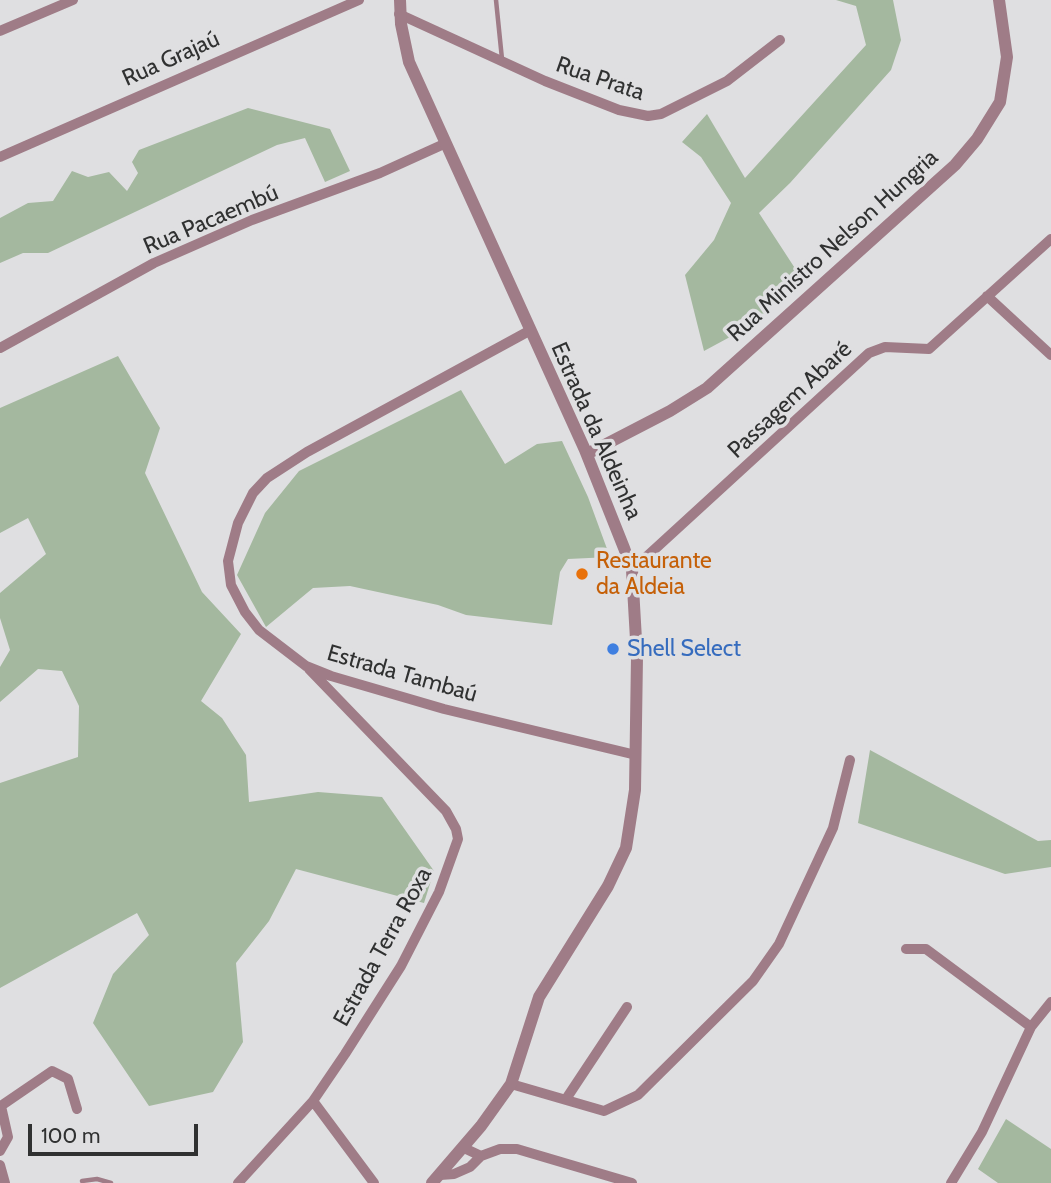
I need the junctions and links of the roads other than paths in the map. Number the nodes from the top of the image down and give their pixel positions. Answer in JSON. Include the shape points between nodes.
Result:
{"nodes":[{"id":1,"x":73,"y":0,"type":"edge"},
{"id":2,"x":359,"y":0,"type":"edge"},
{"id":3,"x":400,"y":0,"type":"edge"},
{"id":4,"x":496,"y":0,"type":"edge"},
{"id":5,"x":999,"y":0,"type":"edge"},
{"id":6,"x":399,"y":14,"type":"junction"},
{"id":7,"x":0,"y":31,"type":"edge"},
{"id":8,"x":780,"y":40,"type":"dead end"},
{"id":9,"x":502,"y":59,"type":"junction"},
{"id":10,"x":444,"y":144,"type":"junction"},
{"id":11,"x":0,"y":157,"type":"edge"},
{"id":12,"x":1051,"y":239,"type":"edge"},
{"id":13,"x":987,"y":296,"type":"junction"},
{"id":14,"x":529,"y":331,"type":"junction"},
{"id":15,"x":0,"y":348,"type":"edge"},
{"id":16,"x":1051,"y":355,"type":"edge"},
{"id":17,"x":587,"y":454,"type":"junction"},
{"id":18,"x":632,"y":570,"type":"junction"},
{"id":19,"x":306,"y":666,"type":"junction"},
{"id":20,"x":636,"y":755,"type":"junction"},
{"id":21,"x":850,"y":760,"type":"dead end"},
{"id":22,"x":906,"y":949,"type":"dead end"},
{"id":23,"x":1051,"y":1002,"type":"edge"},
{"id":24,"x":627,"y":1007,"type":"dead end"},
{"id":25,"x":1031,"y":1027,"type":"junction"},
{"id":26,"x":511,"y":1084,"type":"junction"},
{"id":27,"x":566,"y":1099,"type":"junction"},
{"id":28,"x":313,"y":1101,"type":"junction"},
{"id":29,"x":77,"y":1109,"type":"dead end"},
{"id":30,"x":464,"y":1148,"type":"junction"},
{"id":31,"x":0,"y":1151,"type":"edge"},
{"id":32,"x":481,"y":1156,"type":"junction"},
{"id":33,"x":0,"y":1165,"type":"edge"},
{"id":34,"x":436,"y":1179,"type":"edge"},
{"id":35,"x":82,"y":1181,"type":"edge"},
{"id":36,"x":5,"y":1183,"type":"edge"},
{"id":37,"x":111,"y":1183,"type":"edge"},
{"id":38,"x":238,"y":1183,"type":"edge"},
{"id":39,"x":374,"y":1183,"type":"edge"},
{"id":40,"x":632,"y":1183,"type":"edge"},
{"id":41,"x":951,"y":1183,"type":"edge"}],
"edges":[{"from":1,"to":7,"type":"street"},
{"from":2,"to":11,"type":"street","name":"Rua Grajaú"},
{"from":3,"to":6,"type":"street","name":"Estrada da Aldeinha"},
{"from":4,"to":9,"type":"lane"},
{"from":5,"to":17,"type":"street","name":"Rua Ministro Nelson Hungria","via":[[1007,57],[1000,102],[955,165],[707,388]]},
{"from":6,"to":9,"type":"street","name":"Rua Prata"},
{"from":6,"to":10,"type":"street","name":"Estrada da Aldeinha","via":[[409,62]]},
{"from":8,"to":9,"type":"street","name":"Rua Prata","via":[[727,81],[648,116],[545,82]]},
{"from":10,"to":14,"type":"street","name":"Estrada da Aldeinha"},
{"from":10,"to":15,"type":"street","name":"Rua Pacaembú","via":[[154,263]]},
{"from":12,"to":13,"type":"street","name":"Passagem Abaré"},
{"from":13,"to":16,"type":"street"},
{"from":13,"to":18,"type":"street","name":"Passagem Abaré","via":[[929,349],[885,347],[869,353]]},
{"from":14,"to":17,"type":"street","name":"Estrada da Aldeinha"},
{"from":14,"to":19,"type":"street","name":"Estrada Tambaú","via":[[282,466],[253,493],[238,523],[228,561],[231,585],[259,630]]},
{"from":17,"to":18,"type":"street","name":"Estrada da Aldeinha"},
{"from":18,"to":20,"type":"street","name":"Estrada da Aldeinha"},
{"from":19,"to":20,"type":"street","name":"Estrada Tambaú","via":[[361,687]]},
{"from":19,"to":28,"type":"street","name":"Estrada Terra Roxa","via":[[446,811],[458,839],[439,892],[401,966]]},
{"from":20,"to":26,"type":"street","name":"Estrada da Aldeinha","via":[[626,848],[590,917],[539,997]]},
{"from":21,"to":27,"type":"street","via":[[833,828],[779,944],[753,981],[630,1101],[604,1111]]},
{"from":22,"to":25,"type":"street","via":[[926,948]]},
{"from":23,"to":25,"type":"street"},
{"from":24,"to":27,"type":"street"},
{"from":25,"to":41,"type":"street","via":[[982,1132]]},
{"from":26,"to":27,"type":"street"},
{"from":26,"to":30,"type":"street","name":"Estrada da Aldeinha"},
{"from":28,"to":38,"type":"street","name":"Estrada Terra Roxa"},
{"from":28,"to":39,"type":"street"},
{"from":29,"to":31,"type":"street","via":[[68,1079],[52,1071],[1,1106],[8,1137]]},
{"from":30,"to":32,"type":"street"},
{"from":30,"to":34,"type":"street","name":"Estrada da Aldeinha"},
{"from":32,"to":34,"type":"street","via":[[470,1167]]},
{"from":32,"to":40,"type":"street","via":[[517,1149]]},
{"from":33,"to":36,"type":"street"},
{"from":35,"to":37,"type":"lane"}]}
